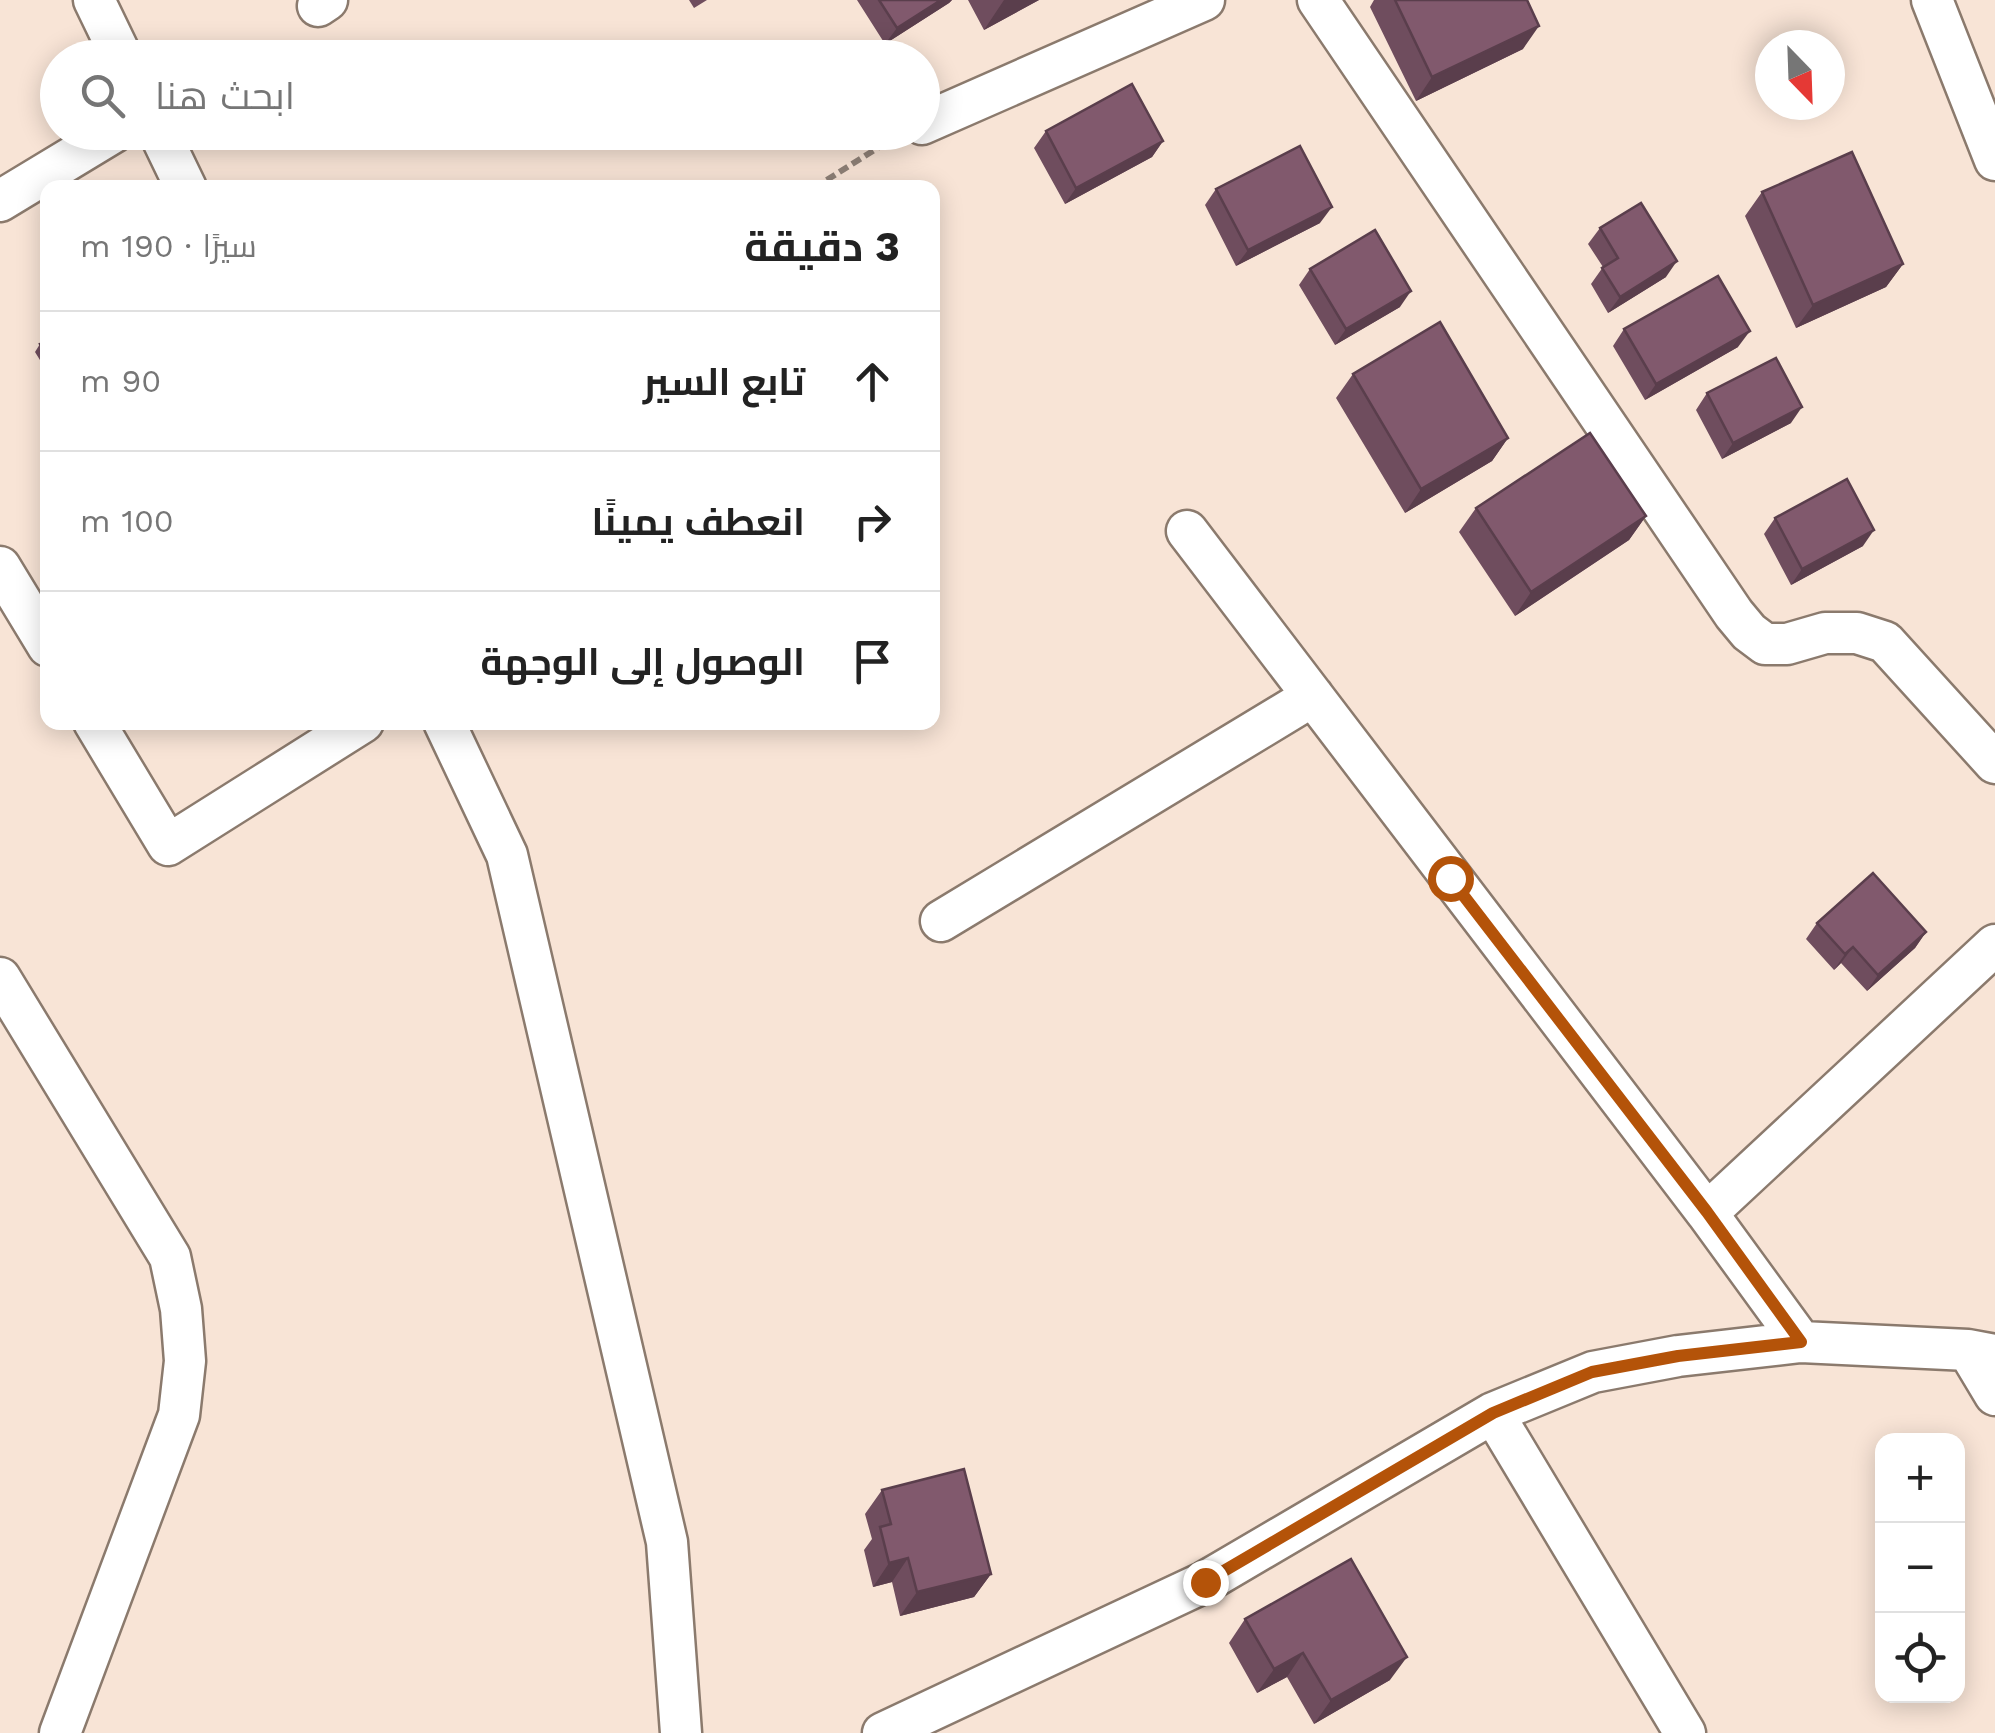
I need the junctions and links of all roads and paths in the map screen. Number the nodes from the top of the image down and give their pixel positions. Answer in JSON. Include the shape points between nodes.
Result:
{"nodes":[{"id":1,"x":94,"y":0,"type":"edge"},
{"id":2,"x":1204,"y":0,"type":"edge"},
{"id":3,"x":1318,"y":0,"type":"edge"},
{"id":4,"x":1932,"y":0,"type":"edge"},
{"id":5,"x":113,"y":40,"type":"edge"},
{"id":6,"x":940,"y":116,"type":"edge"},
{"id":7,"x":84,"y":150,"type":"edge"},
{"id":8,"x":168,"y":150,"type":"edge"},
{"id":9,"x":876,"y":150,"type":"edge"},
{"id":10,"x":1995,"y":160,"type":"edge"},
{"id":11,"x":182,"y":180,"type":"edge"},
{"id":12,"x":827,"y":180,"type":"edge"},
{"id":13,"x":0,"y":201,"type":"edge"},
{"id":14,"x":1187,"y":531,"type":"dead end"},
{"id":15,"x":0,"y":567,"type":"edge"},
{"id":16,"x":40,"y":633,"type":"edge"},
{"id":17,"x":1313,"y":696,"type":"junction"},
{"id":18,"x":99,"y":730,"type":"edge"},
{"id":19,"x":350,"y":730,"type":"edge"},
{"id":20,"x":448,"y":730,"type":"edge"},
{"id":21,"x":1995,"y":763,"type":"edge"},
{"id":22,"x":941,"y":921,"type":"dead end"},
{"id":23,"x":1995,"y":945,"type":"edge"},
{"id":24,"x":0,"y":978,"type":"edge"},
{"id":25,"x":1707,"y":1212,"type":"junction"},
{"id":26,"x":1801,"y":1342,"type":"junction"},
{"id":27,"x":1982,"y":1352,"type":"edge"},
{"id":28,"x":1995,"y":1395,"type":"edge"},
{"id":29,"x":1493,"y":1413,"type":"junction"},
{"id":30,"x":60,"y":1733,"type":"edge"},
{"id":31,"x":681,"y":1733,"type":"edge"},
{"id":32,"x":883,"y":1733,"type":"edge"},
{"id":33,"x":1686,"y":1733,"type":"edge"}],
"edges":[{"from":1,"to":5,"type":"street"},
{"from":2,"to":6,"type":"street"},
{"from":3,"to":21,"type":"street","via":[[1749,632],[1765,644],[1826,633],[1885,642]]},
{"from":4,"to":10,"type":"street"},
{"from":7,"to":13,"type":"street"},
{"from":8,"to":11,"type":"street"},
{"from":9,"to":12,"type":"path"},
{"from":14,"to":17,"type":"street"},
{"from":15,"to":16,"type":"street"},
{"from":17,"to":22,"type":"street"},
{"from":17,"to":25,"type":"street"},
{"from":18,"to":19,"type":"street","via":[[168,844]]},
{"from":20,"to":31,"type":"street","via":[[507,855],[667,1542]]},
{"from":23,"to":25,"type":"street"},
{"from":24,"to":30,"type":"street","via":[[170,1257],[181,1309],[179,1415]]},
{"from":25,"to":26,"type":"street"},
{"from":26,"to":27,"type":"street"},
{"from":26,"to":29,"type":"street","via":[[1592,1372]]},
{"from":27,"to":28,"type":"street"},
{"from":29,"to":32,"type":"street","via":[[1205,1582]]},
{"from":29,"to":33,"type":"street"}]}
